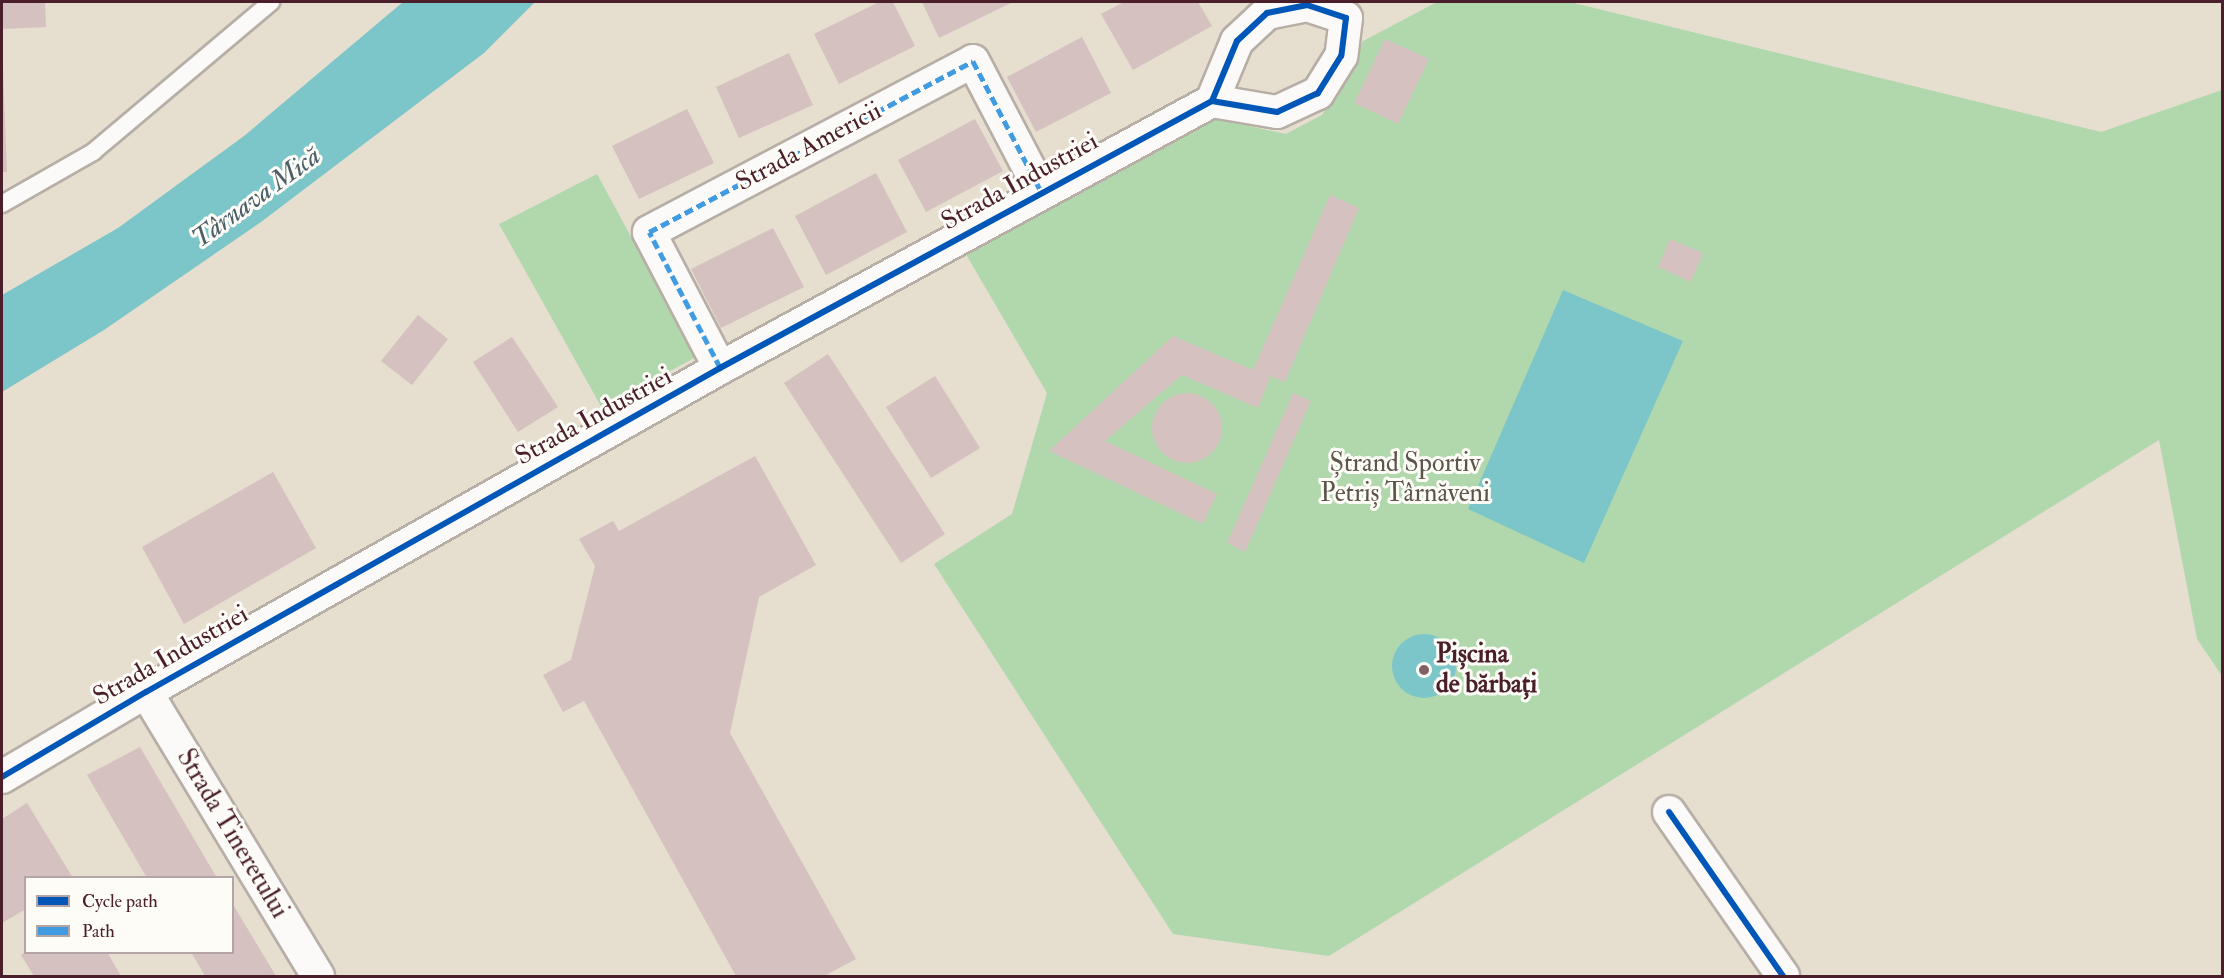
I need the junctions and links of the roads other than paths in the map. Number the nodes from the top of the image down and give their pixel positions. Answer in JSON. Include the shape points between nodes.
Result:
{"nodes":[{"id":1,"x":271,"y":2,"type":"edge"},
{"id":2,"x":1212,"y":101,"type":"dead end"},
{"id":3,"x":1042,"y":193,"type":"junction"},
{"id":4,"x":2,"y":204,"type":"edge"},
{"id":5,"x":720,"y":368,"type":"junction"},
{"id":6,"x":146,"y":692,"type":"junction"},
{"id":7,"x":2,"y":777,"type":"edge"},
{"id":8,"x":1669,"y":812,"type":"dead end"},
{"id":9,"x":318,"y":976,"type":"edge"},
{"id":10,"x":1783,"y":976,"type":"edge"}],
"edges":[{"from":1,"to":4,"type":"lane","via":[[93,152]]},
{"from":2,"to":3,"type":"street","name":"Strada Industriei"},
{"from":3,"to":5,"type":"street","name":"Strada Industriei"},
{"from":3,"to":5,"type":"street","name":"Strada Americii","via":[[973,61],[649,232]]},
{"from":5,"to":6,"type":"street","name":"Strada Industriei"},
{"from":6,"to":7,"type":"street","name":"Strada Industriei"},
{"from":6,"to":9,"type":"street","name":"Strada Tineretului"},
{"from":8,"to":10,"type":"street"}]}
